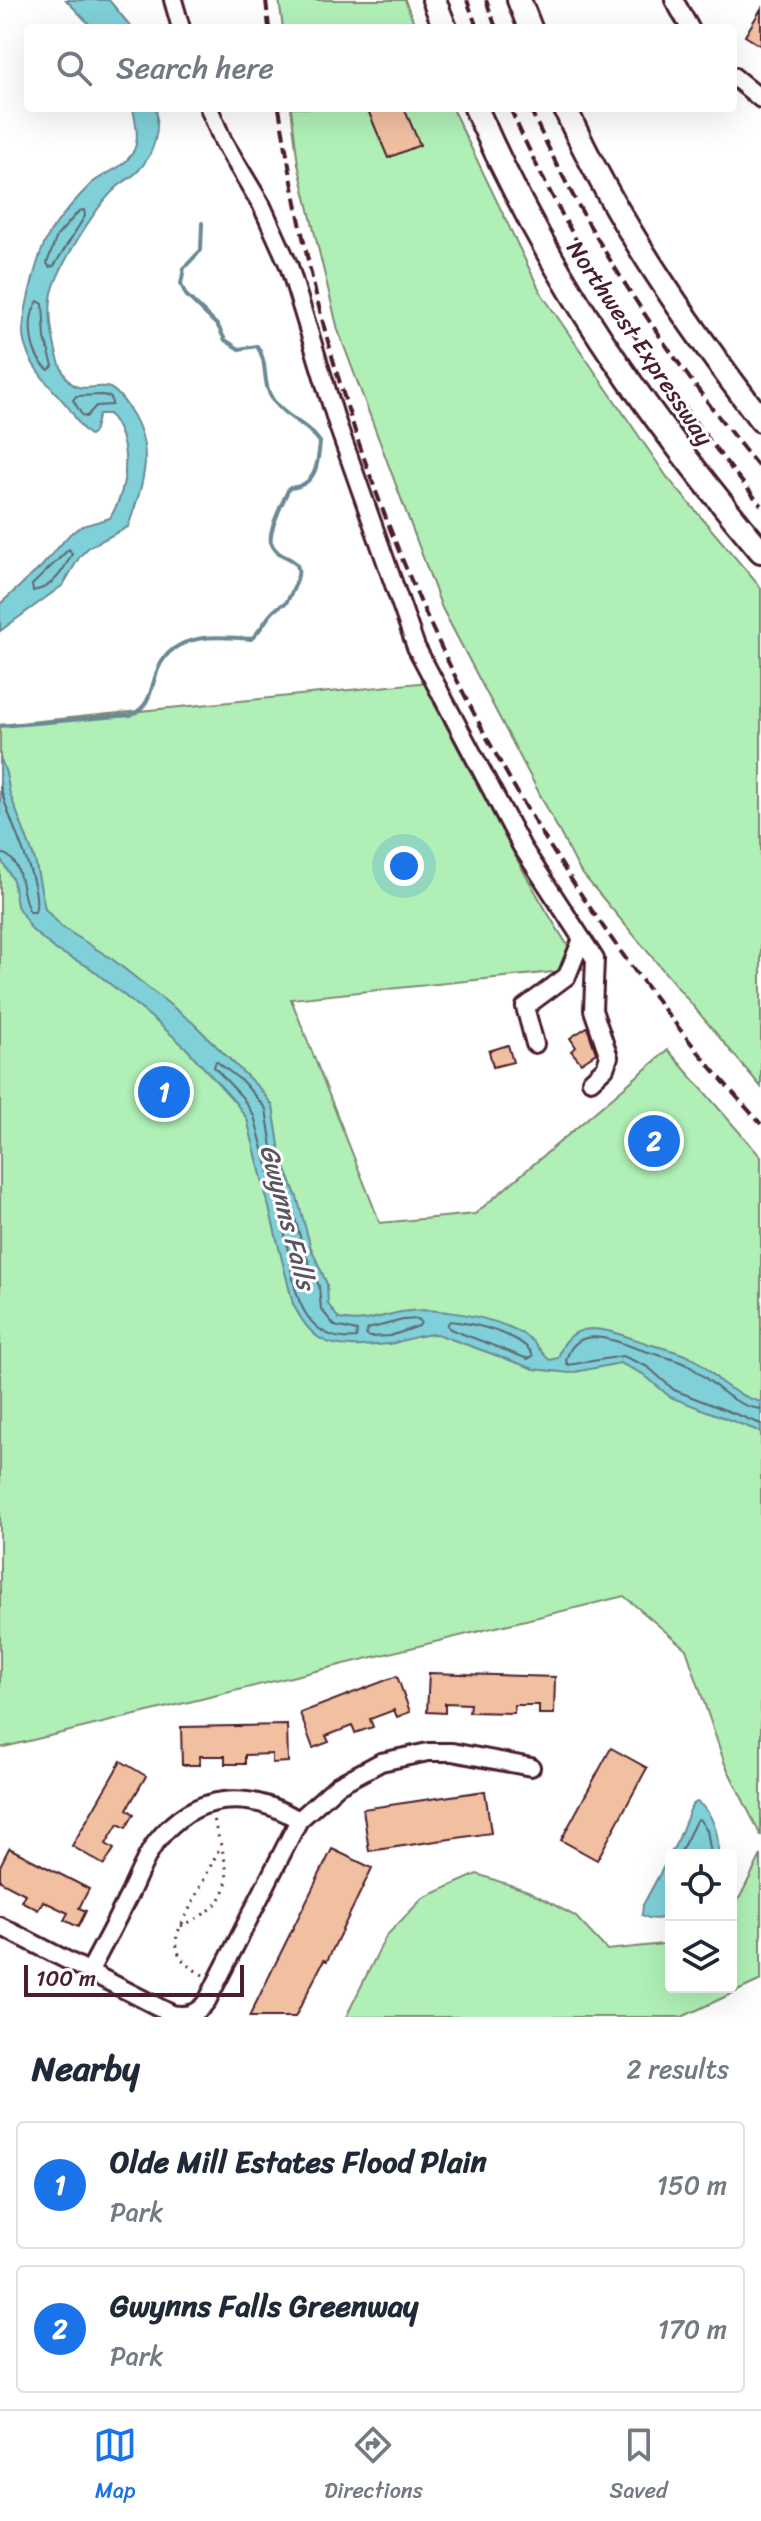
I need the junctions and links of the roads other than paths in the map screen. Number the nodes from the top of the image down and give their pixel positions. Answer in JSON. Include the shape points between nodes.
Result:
{"nodes":[{"id":1,"x":173,"y":0,"type":"edge"},
{"id":2,"x":434,"y":0,"type":"edge"},
{"id":3,"x":519,"y":0,"type":"edge"},
{"id":4,"x":674,"y":0,"type":"edge"},
{"id":5,"x":180,"y":24,"type":"edge"},
{"id":6,"x":443,"y":24,"type":"edge"},
{"id":7,"x":528,"y":24,"type":"edge"},
{"id":8,"x":688,"y":24,"type":"edge"},
{"id":9,"x":737,"y":79,"type":"edge"},
{"id":10,"x":761,"y":99,"type":"edge"},
{"id":11,"x":211,"y":112,"type":"edge"},
{"id":12,"x":478,"y":112,"type":"edge"},
{"id":13,"x":567,"y":112,"type":"edge"},
{"id":14,"x":761,"y":420,"type":"edge"},
{"id":15,"x":761,"y":551,"type":"edge"},
{"id":16,"x":582,"y":939,"type":"junction"},
{"id":17,"x":535,"y":1044,"type":"dead end"},
{"id":18,"x":591,"y":1081,"type":"dead end"},
{"id":19,"x":531,"y":1767,"type":"dead end"},
{"id":20,"x":299,"y":1820,"type":"junction"},
{"id":21,"x":0,"y":1926,"type":"edge"},
{"id":22,"x":89,"y":1972,"type":"junction"}],
"edges":[{"from":1,"to":5,"type":"street"},
{"from":2,"to":6,"type":"highway"},
{"from":3,"to":7,"type":"highway"},
{"from":4,"to":8,"type":"street"},
{"from":9,"to":10,"type":"street"},
{"from":11,"to":16,"type":"street","via":[[289,266],[337,423],[416,647],[522,847]]},
{"from":12,"to":15,"type":"highway","name":"Northwest Expressway","via":[[550,259],[601,342]]},
{"from":13,"to":14,"type":"highway","via":[[593,168],[670,297]]},
{"from":16,"to":17,"type":"street","via":[[567,976],[525,1007]]},
{"from":16,"to":18,"type":"street","via":[[595,959],[593,1010],[609,1057]]},
{"from":19,"to":20,"type":"street","via":[[452,1752],[404,1755],[338,1785]]},
{"from":20,"to":22,"type":"street","via":[[281,1809],[234,1799],[183,1815],[155,1844]]},
{"from":20,"to":22,"type":"street","via":[[196,2013],[180,2017]]},
{"from":21,"to":22,"type":"street"}]}
